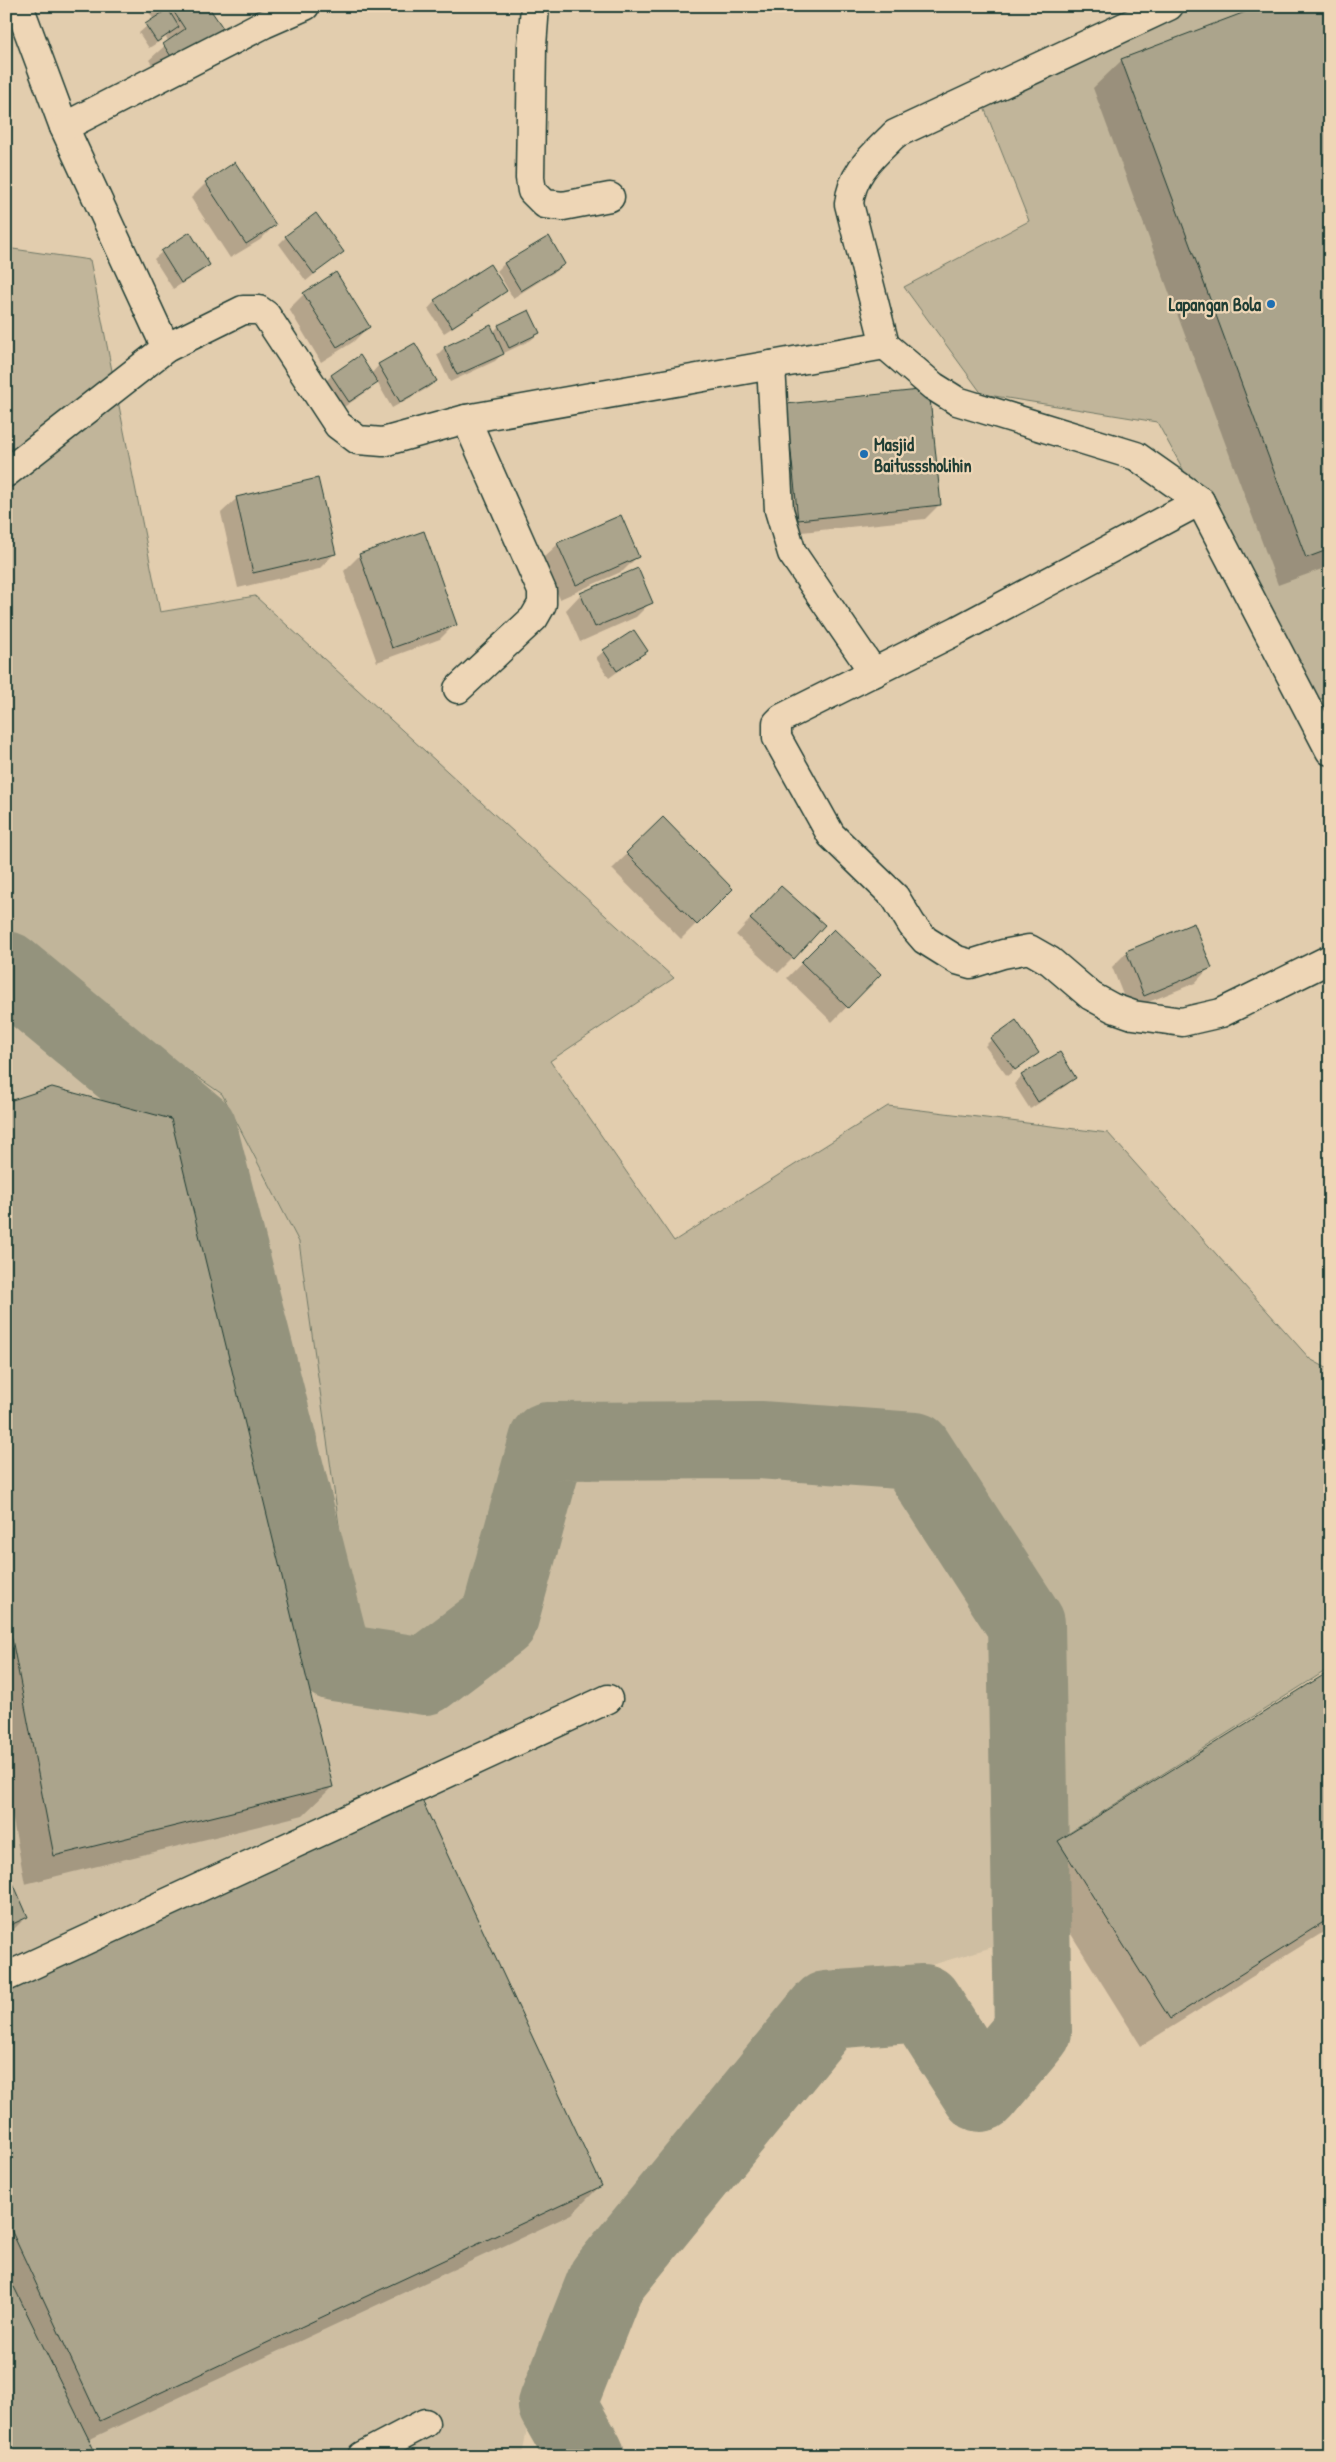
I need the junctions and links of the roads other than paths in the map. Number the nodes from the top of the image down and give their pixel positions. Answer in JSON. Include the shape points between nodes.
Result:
{"nodes":[{"id":1,"x":19,"y":6,"type":"edge"},
{"id":2,"x":305,"y":6,"type":"edge"},
{"id":3,"x":535,"y":6,"type":"edge"},
{"id":4,"x":1169,"y":6,"type":"edge"},
{"id":5,"x":64,"y":127,"type":"junction"},
{"id":6,"x":610,"y":197,"type":"dead end"},
{"id":7,"x":885,"y":345,"type":"junction"},
{"id":8,"x":166,"y":348,"type":"junction"},
{"id":9,"x":771,"y":365,"type":"junction"},
{"id":10,"x":466,"y":419,"type":"junction"},
{"id":11,"x":6,"y":473,"type":"edge"},
{"id":12,"x":1200,"y":501,"type":"junction"},
{"id":13,"x":874,"y":672,"type":"junction"},
{"id":14,"x":458,"y":689,"type":"dead end"},
{"id":15,"x":1330,"y":751,"type":"edge"},
{"id":16,"x":1330,"y":958,"type":"edge"},
{"id":17,"x":608,"y":1699,"type":"dead end"},
{"id":18,"x":6,"y":1977,"type":"edge"},
{"id":19,"x":425,"y":2423,"type":"dead end"},
{"id":20,"x":362,"y":2456,"type":"edge"}],
"edges":[{"from":1,"to":5,"type":"street"},
{"from":2,"to":5,"type":"street"},
{"from":3,"to":6,"type":"street","via":[[532,191],[545,204],[563,206]]},
{"from":4,"to":7,"type":"street","via":[[895,134],[860,170],[850,189],[849,204]]},
{"from":5,"to":8,"type":"street"},
{"from":7,"to":9,"type":"street"},
{"from":7,"to":12,"type":"street","via":[[933,386],[957,401],[1136,456]]},
{"from":8,"to":10,"type":"street","via":[[243,310],[259,310],[266,315],[338,425],[358,440],[383,442]]},
{"from":8,"to":11,"type":"street"},
{"from":9,"to":10,"type":"street"},
{"from":9,"to":13,"type":"street","via":[[779,510],[792,553]]},
{"from":10,"to":14,"type":"street","via":[[542,591],[542,604],[534,618]]},
{"from":12,"to":13,"type":"street"},
{"from":12,"to":15,"type":"street"},
{"from":13,"to":16,"type":"street","via":[[782,718],[777,723],[777,738],[831,835],[895,897],[925,940],[957,960],[971,964],[1029,949],[1091,996],[1113,1008],[1182,1022],[1220,1013]]},
{"from":17,"to":18,"type":"street"},
{"from":19,"to":20,"type":"street"}]}
